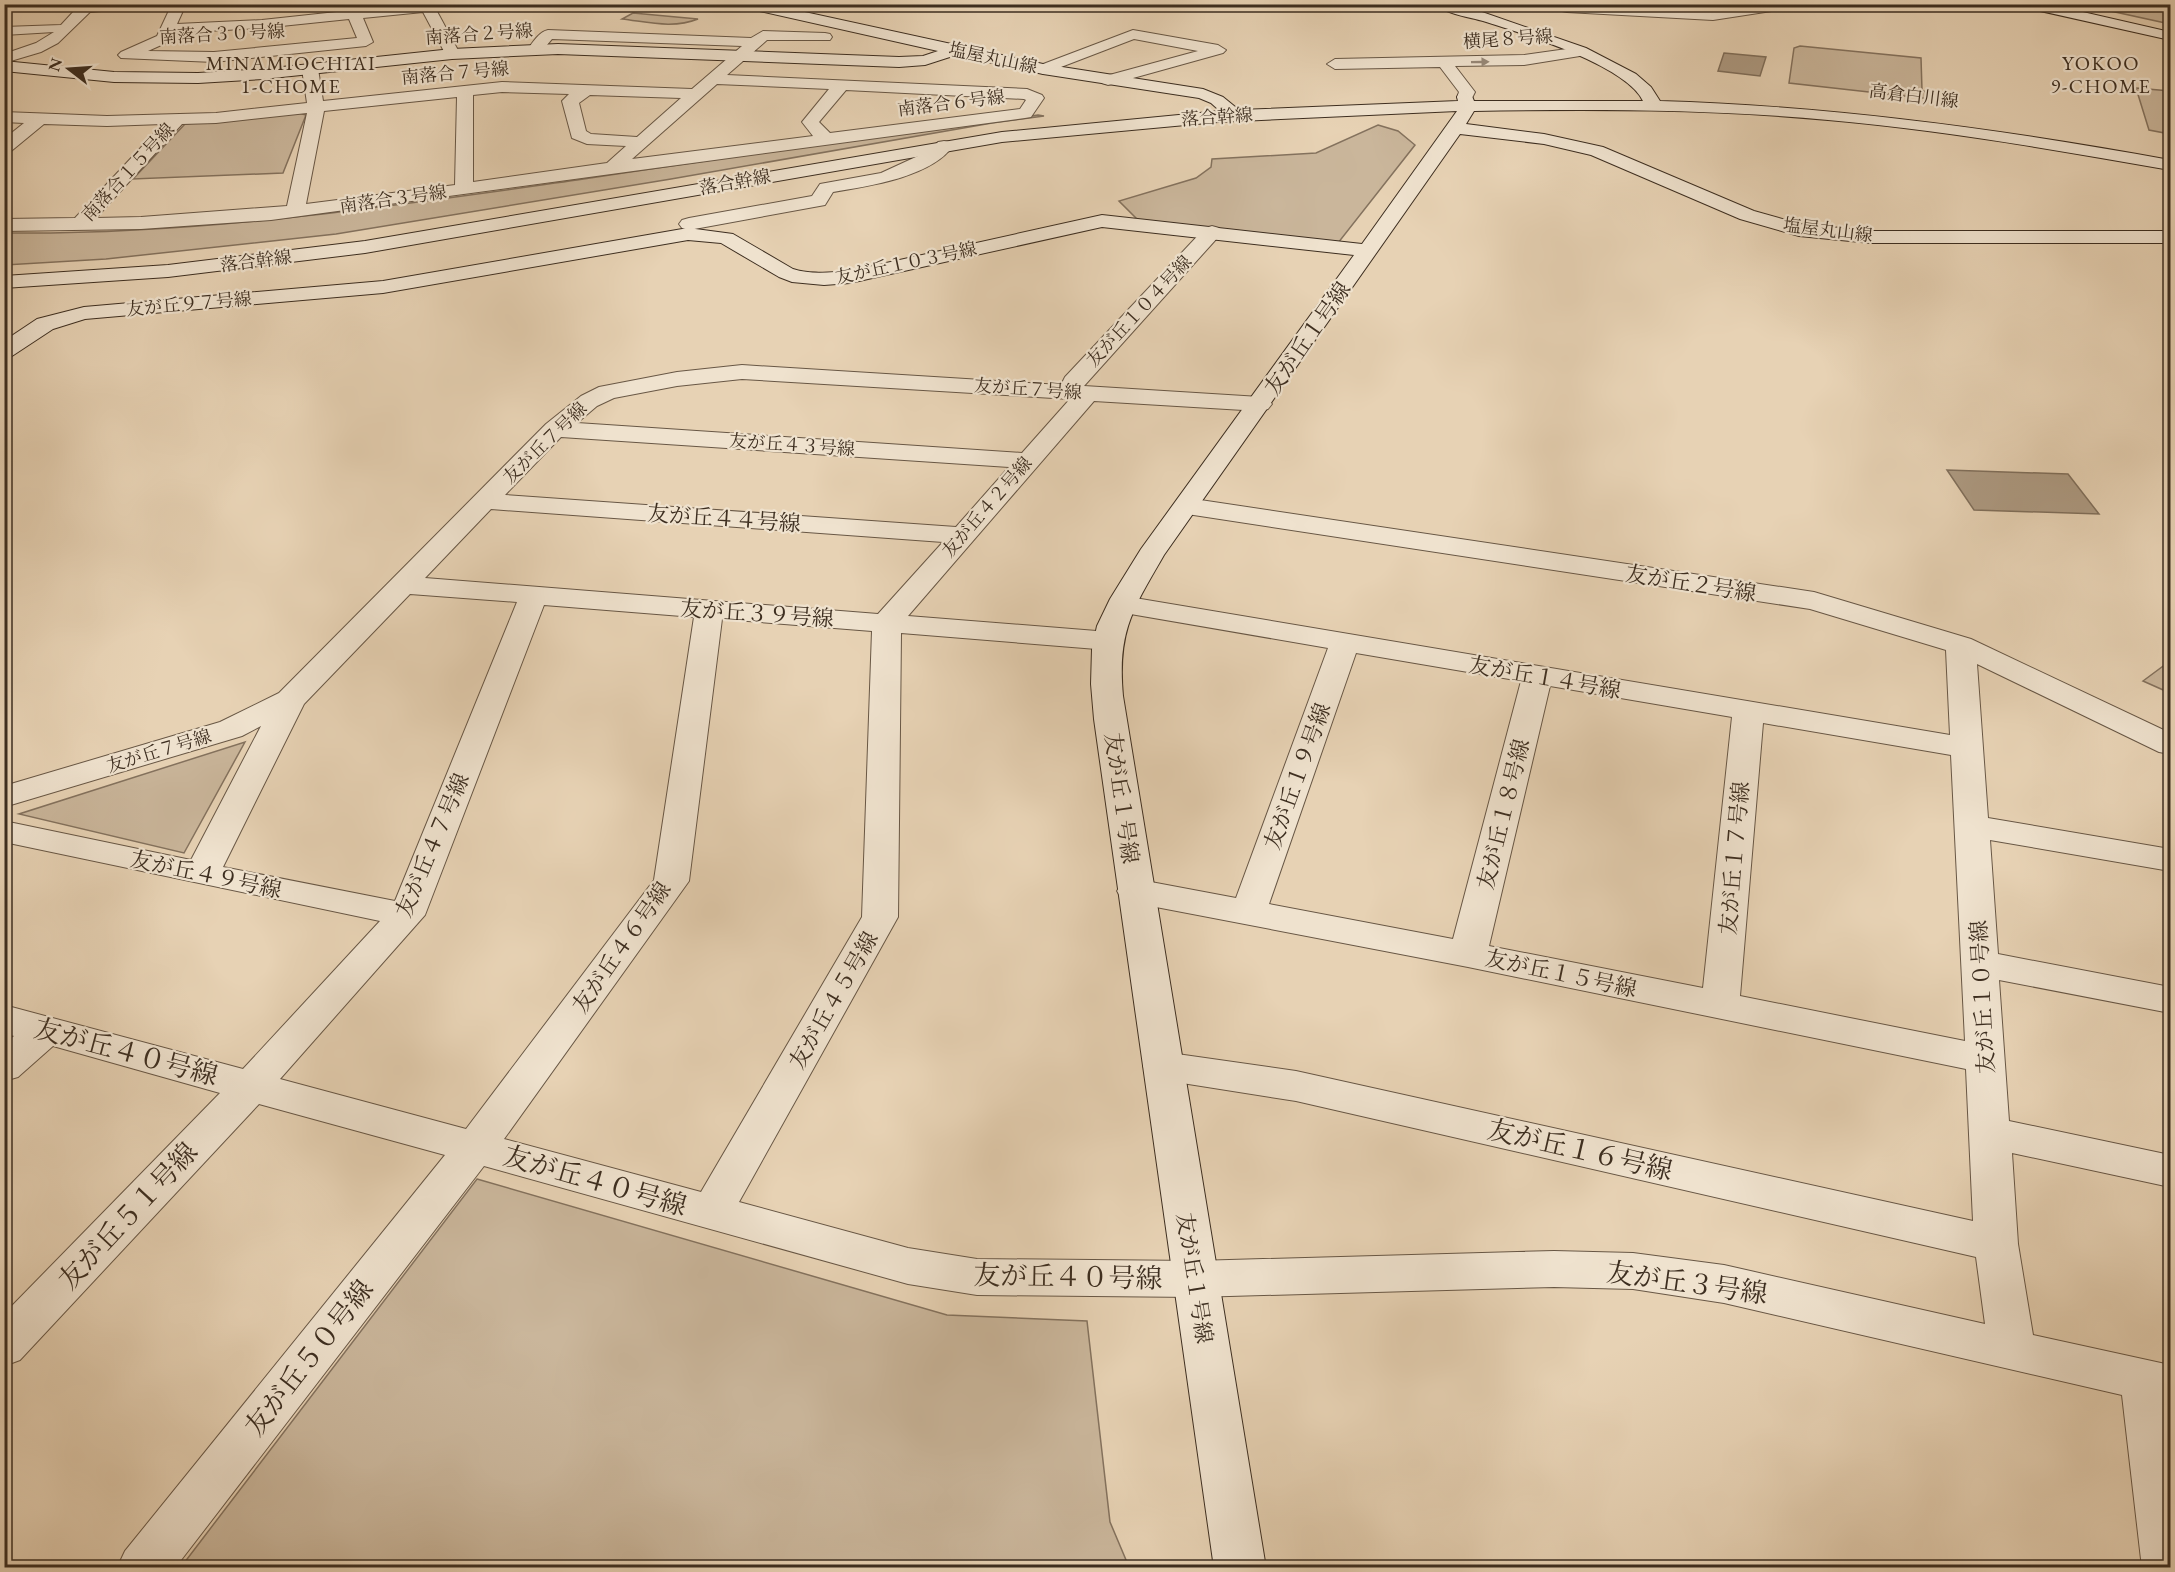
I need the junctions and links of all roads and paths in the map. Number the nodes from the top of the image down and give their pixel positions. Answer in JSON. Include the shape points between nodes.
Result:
{"nodes":[{"id":1,"x":46,"y":4,"type":"edge"},
{"id":2,"x":134,"y":4,"type":"edge"},
{"id":3,"x":179,"y":4,"type":"edge"},
{"id":4,"x":746,"y":4,"type":"edge"},
{"id":5,"x":1442,"y":4,"type":"edge"},
{"id":6,"x":1568,"y":4,"type":"edge"},
{"id":7,"x":1817,"y":4,"type":"edge"},
{"id":8,"x":2027,"y":4,"type":"edge"},
{"id":9,"x":1778,"y":5,"type":"edge"},
{"id":10,"x":427,"y":6,"type":"edge"},
{"id":11,"x":86,"y":8,"type":"junction"},
{"id":12,"x":1671,"y":9,"type":"edge"},
{"id":13,"x":354,"y":14,"type":"junction"},
{"id":14,"x":67,"y":27,"type":"junction"},
{"id":15,"x":168,"y":29,"type":"junction"},
{"id":16,"x":4,"y":31,"type":"edge"},
{"id":17,"x":2170,"y":36,"type":"edge"},
{"id":18,"x":825,"y":37,"type":"dead end"},
{"id":19,"x":752,"y":42,"type":"junction"},
{"id":20,"x":536,"y":49,"type":"junction"},
{"id":21,"x":955,"y":50,"type":"junction"},
{"id":22,"x":1581,"y":51,"type":"junction"},
{"id":23,"x":452,"y":54,"type":"junction"},
{"id":24,"x":738,"y":56,"type":"junction"},
{"id":25,"x":4,"y":59,"type":"edge"},
{"id":26,"x":1444,"y":62,"type":"junction"},
{"id":27,"x":1335,"y":64,"type":"dead end"},
{"id":28,"x":4,"y":66,"type":"edge"},
{"id":29,"x":310,"y":69,"type":"junction"},
{"id":30,"x":1043,"y":69,"type":"junction"},
{"id":31,"x":712,"y":78,"type":"junction"},
{"id":32,"x":1108,"y":80,"type":"junction"},
{"id":33,"x":841,"y":86,"type":"junction"},
{"id":34,"x":587,"y":90,"type":"junction"},
{"id":35,"x":465,"y":91,"type":"junction"},
{"id":36,"x":694,"y":94,"type":"junction"},
{"id":37,"x":1652,"y":102,"type":"junction"},
{"id":38,"x":316,"y":108,"type":"junction"},
{"id":39,"x":1463,"y":110,"type":"junction"},
{"id":40,"x":1231,"y":112,"type":"junction"},
{"id":41,"x":4,"y":117,"type":"edge"},
{"id":42,"x":177,"y":119,"type":"junction"},
{"id":43,"x":38,"y":120,"type":"junction"},
{"id":44,"x":825,"y":138,"type":"junction"},
{"id":45,"x":641,"y":142,"type":"junction"},
{"id":46,"x":944,"y":146,"type":"junction"},
{"id":47,"x":4,"y":148,"type":"edge"},
{"id":48,"x":2170,"y":156,"type":"edge"},
{"id":49,"x":2170,"y":165,"type":"edge"},
{"id":50,"x":613,"y":167,"type":"junction"},
{"id":51,"x":464,"y":189,"type":"junction"},
{"id":52,"x":295,"y":211,"type":"junction"},
{"id":53,"x":689,"y":224,"type":"dead end"},
{"id":54,"x":4,"y":225,"type":"edge"},
{"id":55,"x":79,"y":225,"type":"junction"},
{"id":56,"x":1212,"y":232,"type":"junction"},
{"id":57,"x":2170,"y":237,"type":"edge"},
{"id":58,"x":1369,"y":251,"type":"junction"},
{"id":59,"x":4,"y":271,"type":"edge"},
{"id":60,"x":4,"y":282,"type":"edge"},
{"id":61,"x":383,"y":287,"type":"joint"},
{"id":62,"x":4,"y":351,"type":"edge"},
{"id":63,"x":1080,"y":393,"type":"junction"},
{"id":64,"x":1260,"y":404,"type":"junction"},
{"id":65,"x":555,"y":429,"type":"junction"},
{"id":66,"x":1028,"y":461,"type":"junction"},
{"id":67,"x":485,"y":501,"type":"junction"},
{"id":68,"x":1187,"y":506,"type":"junction"},
{"id":69,"x":962,"y":535,"type":"junction"},
{"id":70,"x":404,"y":585,"type":"junction"},
{"id":71,"x":534,"y":595,"type":"junction"},
{"id":72,"x":1123,"y":604,"type":"junction"},
{"id":73,"x":709,"y":609,"type":"junction"},
{"id":74,"x":887,"y":622,"type":"junction"},
{"id":75,"x":1109,"y":641,"type":"junction"},
{"id":76,"x":1345,"y":642,"type":"junction"},
{"id":77,"x":1961,"y":645,"type":"junction"},
{"id":78,"x":1538,"y":675,"type":"junction"},
{"id":79,"x":290,"y":700,"type":"junction"},
{"id":80,"x":1748,"y":711,"type":"junction"},
{"id":81,"x":2170,"y":745,"type":"edge"},
{"id":82,"x":1968,"y":748,"type":"junction"},
{"id":83,"x":4,"y":797,"type":"edge"},
{"id":84,"x":1972,"y":826,"type":"junction"},
{"id":85,"x":4,"y":831,"type":"edge"},
{"id":86,"x":2170,"y":860,"type":"edge"},
{"id":87,"x":202,"y":874,"type":"junction"},
{"id":88,"x":1135,"y":891,"type":"junction"},
{"id":89,"x":1249,"y":911,"type":"junction"},
{"id":90,"x":407,"y":915,"type":"junction"},
{"id":91,"x":1468,"y":954,"type":"junction"},
{"id":92,"x":1980,"y":963,"type":"junction"},
{"id":93,"x":2170,"y":1000,"type":"edge"},
{"id":94,"x":1720,"y":1005,"type":"junction"},
{"id":95,"x":4,"y":1019,"type":"edge"},
{"id":96,"x":46,"y":1030,"type":"junction"},
{"id":97,"x":1985,"y":1059,"type":"junction"},
{"id":98,"x":1162,"y":1066,"type":"junction"},
{"id":99,"x":4,"y":1067,"type":"edge"},
{"id":100,"x":251,"y":1086,"type":"junction"},
{"id":101,"x":1989,"y":1132,"type":"junction"},
{"id":102,"x":475,"y":1148,"type":"junction"},
{"id":103,"x":2170,"y":1170,"type":"edge"},
{"id":104,"x":711,"y":1213,"type":"junction"},
{"id":105,"x":1996,"y":1244,"type":"junction"},
{"id":106,"x":1195,"y":1279,"type":"junction"},
{"id":107,"x":4,"y":1346,"type":"edge"},
{"id":108,"x":2012,"y":1348,"type":"junction"},
{"id":109,"x":2157,"y":1383,"type":"edge"},
{"id":110,"x":143,"y":1568,"type":"edge"},
{"id":111,"x":1240,"y":1568,"type":"edge"},
{"id":112,"x":2168,"y":1568,"type":"edge"}],
"edges":[{"from":1,"to":11,"type":"street"},
{"from":2,"to":11,"type":"street"},
{"from":3,"to":15,"type":"street","name":"南落合３０号線"},
{"from":4,"to":21,"type":"street","name":"塩屋丸山線"},
{"from":5,"to":22,"type":"street"},
{"from":6,"to":12,"type":"street","via":[[1567,8]]},
{"from":7,"to":9,"type":"street"},
{"from":8,"to":17,"type":"street"},
{"from":9,"to":12,"type":"street","via":[[1713,16]]},
{"from":10,"to":13,"type":"street"},
{"from":10,"to":23,"type":"street"},
{"from":11,"to":14,"type":"street"},
{"from":13,"to":15,"type":"street"},
{"from":13,"to":15,"type":"street","name":"南落合３０号線","via":[[366,42],[214,57],[126,55],[163,39]]},
{"from":14,"to":16,"type":"street"},
{"from":14,"to":25,"type":"street","via":[[52,41]]},
{"from":18,"to":19,"type":"street","via":[[763,35]]},
{"from":19,"to":20,"type":"street","via":[[548,34]]},
{"from":19,"to":24,"type":"street"},
{"from":20,"to":23,"type":"street","name":"南落合２号線"},
{"from":20,"to":24,"type":"street","name":"南落合２号線"},
{"from":21,"to":24,"type":"street","name":"南落合２号線","via":[[925,60],[899,62]]},
{"from":21,"to":30,"type":"street","name":"塩屋丸山線"},
{"from":26,"to":22,"type":"street","name":"横尾８号線","one_way":true,"via":[[1524,60]]},
{"from":22,"to":37,"type":"street","via":[[1628,76]]},
{"from":23,"to":29,"type":"street","name":"南落合２号線"},
{"from":24,"to":31,"type":"street"},
{"from":26,"to":27,"type":"street"},
{"from":26,"to":39,"type":"street","name":"横尾８号線","via":[[1467,92]]},
{"from":28,"to":29,"type":"street","name":"南落合２号線","via":[[159,78]]},
{"from":29,"to":38,"type":"street"},
{"from":30,"to":32,"type":"street","name":"塩屋丸山線"},
{"from":30,"to":32,"type":"street","via":[[1133,34],[1218,50]]},
{"from":31,"to":33,"type":"street","name":"南落合６号線"},
{"from":31,"to":36,"type":"street"},
{"from":32,"to":40,"type":"street","name":"塩屋丸山線","via":[[1203,94]]},
{"from":33,"to":44,"type":"street","via":[[810,122]]},
{"from":33,"to":44,"type":"street","name":"南落合６号線","via":[[1027,94],[1035,98],[1025,113]]},
{"from":34,"to":35,"type":"street","name":"南落合７号線","via":[[502,87]]},
{"from":34,"to":36,"type":"street","name":"南落合７号線"},
{"from":34,"to":45,"type":"street","via":[[570,101],[578,134],[588,139]]},
{"from":35,"to":38,"type":"street","name":"南落合７号線"},
{"from":35,"to":51,"type":"street"},
{"from":36,"to":45,"type":"street"},
{"from":37,"to":39,"type":"street"},
{"from":37,"to":48,"type":"street","name":"高倉白川線","via":[[1759,101],[1864,109]]},
{"from":37,"to":49,"type":"street","name":"高倉白川線","via":[[1880,120],[1984,133]]},
{"from":38,"to":42,"type":"street","name":"南落合７号線"},
{"from":38,"to":52,"type":"street"},
{"from":39,"to":40,"type":"street","name":"落合幹線"},
{"from":39,"to":57,"type":"street","name":"塩屋丸山線","via":[[1544,139],[1597,151],[1747,215],[1799,230],[1871,237]]},
{"from":39,"to":58,"type":"street","name":"友が丘１号線"},
{"from":40,"to":46,"type":"street","name":"落合幹線"},
{"from":40,"to":59,"type":"street","name":"落合幹線","via":[[1064,121],[932,139],[345,239],[182,259]]},
{"from":41,"to":43,"type":"street","name":"南落合７号線"},
{"from":42,"to":43,"type":"street","name":"南落合７号線"},
{"from":42,"to":55,"type":"street","name":"南落合１５号線"},
{"from":43,"to":47,"type":"street"},
{"from":44,"to":50,"type":"street","name":"南落合６号線"},
{"from":45,"to":50,"type":"street"},
{"from":46,"to":53,"type":"street","via":[[937,154],[886,178],[827,188],[818,201]]},
{"from":46,"to":60,"type":"street","name":"落合幹線","via":[[365,247],[168,271]]},
{"from":50,"to":51,"type":"street","name":"南落合３号線"},
{"from":51,"to":52,"type":"street","name":"南落合３号線"},
{"from":52,"to":55,"type":"street","name":"南落合３号線"},
{"from":54,"to":55,"type":"street","name":"南落合３号線"},
{"from":56,"to":58,"type":"street","name":"友が丘１０３号線"},
{"from":56,"to":61,"type":"street","name":"友が丘１０３号線","via":[[1102,221],[850,277],[824,279],[791,276],[726,238],[688,234]]},
{"from":56,"to":63,"type":"street","name":"友が丘１０４号線","via":[[1073,382]]},
{"from":58,"to":64,"type":"street","name":"友が丘１号線"},
{"from":61,"to":62,"type":"street","name":"友が丘９７号線","via":[[84,313],[45,324]]},
{"from":63,"to":64,"type":"street","name":"友が丘７号線"},
{"from":63,"to":65,"type":"street","name":"友が丘７号線","via":[[742,372],[607,392],[589,401]]},
{"from":63,"to":66,"type":"street","name":"友が丘４２号線"},
{"from":64,"to":68,"type":"street","name":"友が丘１号線"},
{"from":65,"to":66,"type":"street","name":"友が丘４３号線"},
{"from":65,"to":67,"type":"street","name":"友が丘７号線"},
{"from":66,"to":69,"type":"street","name":"友が丘４２号線"},
{"from":67,"to":69,"type":"street","name":"友が丘４４号線"},
{"from":67,"to":70,"type":"street","name":"友が丘７号線"},
{"from":68,"to":72,"type":"street","name":"友が丘１号線","via":[[1151,555]]},
{"from":68,"to":77,"type":"street","name":"友が丘２号線","via":[[1814,601]]},
{"from":69,"to":74,"type":"street","name":"友が丘４２号線"},
{"from":70,"to":71,"type":"street","name":"友が丘３９号線"},
{"from":70,"to":79,"type":"street","name":"友が丘７号線"},
{"from":71,"to":73,"type":"street","name":"友が丘３９号線"},
{"from":71,"to":90,"type":"street","name":"友が丘４７号線"},
{"from":72,"to":75,"type":"street","name":"友が丘１号線"},
{"from":72,"to":76,"type":"street","name":"友が丘１４号線"},
{"from":73,"to":74,"type":"street","name":"友が丘３９号線"},
{"from":73,"to":102,"type":"street","name":"友が丘４６号線","via":[[671,881]]},
{"from":74,"to":75,"type":"street","name":"友が丘３９号線"},
{"from":74,"to":104,"type":"street","name":"友が丘４５号線","via":[[880,918]]},
{"from":75,"to":88,"type":"street","name":"友が丘１号線","via":[[1105,679]]},
{"from":76,"to":78,"type":"street","name":"友が丘１４号線"},
{"from":76,"to":89,"type":"street","name":"友が丘１９号線"},
{"from":77,"to":81,"type":"street","name":"友が丘２号線"},
{"from":77,"to":82,"type":"street","name":"友が丘１０号線"},
{"from":78,"to":80,"type":"street","name":"友が丘１４号線"},
{"from":78,"to":91,"type":"street","name":"友が丘１８号線"},
{"from":79,"to":83,"type":"street","name":"友が丘７号線","via":[[231,729]]},
{"from":79,"to":87,"type":"street"},
{"from":80,"to":82,"type":"street","name":"友が丘１４号線"},
{"from":80,"to":94,"type":"street","name":"友が丘１７号線"},
{"from":82,"to":84,"type":"street","name":"友が丘１０号線"},
{"from":84,"to":86,"type":"street"},
{"from":84,"to":92,"type":"street","name":"友が丘１０号線"},
{"from":85,"to":87,"type":"street","name":"友が丘４９号線"},
{"from":87,"to":90,"type":"street","name":"友が丘４９号線"},
{"from":88,"to":89,"type":"street","name":"友が丘１５号線"},
{"from":88,"to":98,"type":"street","name":"友が丘１号線"},
{"from":89,"to":91,"type":"street","name":"友が丘１５号線"},
{"from":90,"to":100,"type":"street","name":"友が丘４７号線"},
{"from":91,"to":94,"type":"street","name":"友が丘１５号線"},
{"from":92,"to":93,"type":"street"},
{"from":92,"to":97,"type":"street","name":"友が丘１０号線"},
{"from":94,"to":97,"type":"street","name":"友が丘１５号線"},
{"from":95,"to":96,"type":"street","name":"友が丘４０号線"},
{"from":96,"to":99,"type":"street"},
{"from":96,"to":100,"type":"street","name":"友が丘４０号線"},
{"from":97,"to":101,"type":"street","name":"友が丘１０号線"},
{"from":98,"to":105,"type":"street","name":"友が丘１６号線","via":[[1296,1086]]},
{"from":98,"to":106,"type":"street","name":"友が丘１号線"},
{"from":100,"to":102,"type":"street","name":"友が丘４０号線"},
{"from":100,"to":107,"type":"street","name":"友が丘５１号線"},
{"from":101,"to":103,"type":"street"},
{"from":101,"to":105,"type":"street","name":"友が丘１０号線"},
{"from":102,"to":104,"type":"street","name":"友が丘４０号線"},
{"from":102,"to":110,"type":"street","name":"友が丘５０号線"},
{"from":104,"to":106,"type":"street","name":"友が丘４０号線","via":[[942,1273],[977,1277]]},
{"from":105,"to":108,"type":"street","name":"友が丘１０号線"},
{"from":106,"to":108,"type":"street","name":"友が丘３号線","via":[[1554,1269],[1633,1271],[1724,1284]]},
{"from":106,"to":111,"type":"street","name":"友が丘１号線"},
{"from":108,"to":109,"type":"street","name":"友が丘３号線"},
{"from":109,"to":112,"type":"street"}]}
